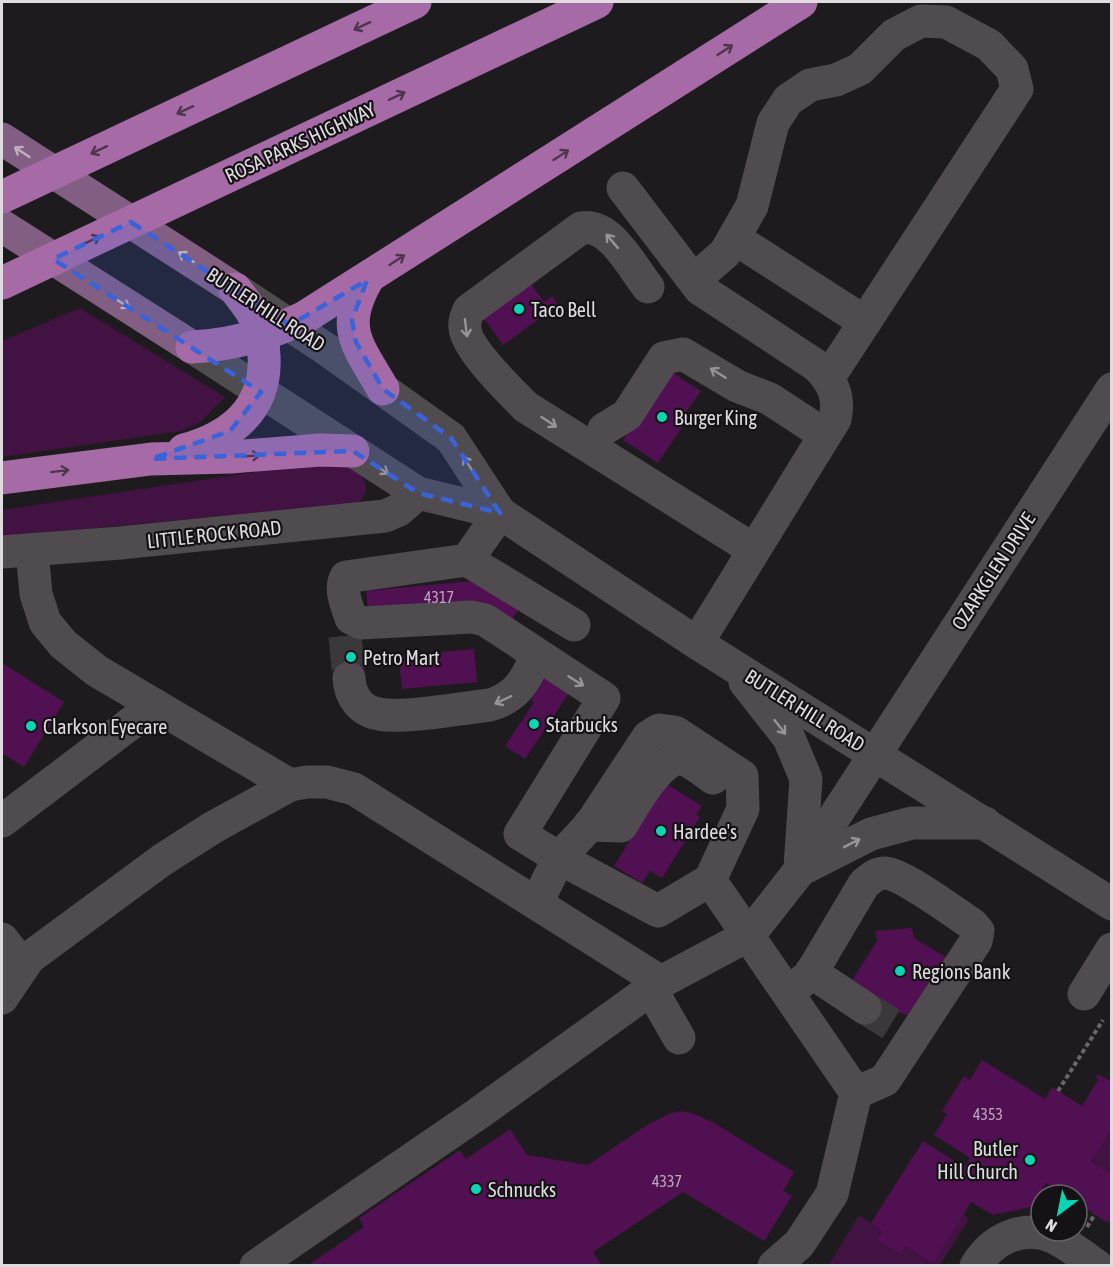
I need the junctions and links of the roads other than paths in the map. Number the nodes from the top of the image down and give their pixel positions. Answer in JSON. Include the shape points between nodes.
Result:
{"nodes":[{"id":1,"x":415,"y":2,"type":"edge"},
{"id":2,"x":597,"y":2,"type":"edge"},
{"id":3,"x":801,"y":2,"type":"edge"},
{"id":4,"x":2,"y":139,"type":"edge"},
{"id":5,"x":623,"y":188,"type":"dead end"},
{"id":6,"x":2,"y":196,"type":"edge"},
{"id":7,"x":2,"y":226,"type":"edge"},
{"id":8,"x":734,"y":238,"type":"junction"},
{"id":9,"x":367,"y":280,"type":"junction"},
{"id":10,"x":694,"y":280,"type":"junction"},
{"id":11,"x":2,"y":283,"type":"edge"},
{"id":12,"x":648,"y":287,"type":"dead end"},
{"id":13,"x":236,"y":289,"type":"joint"},
{"id":14,"x":865,"y":322,"type":"junction"},
{"id":15,"x":276,"y":330,"type":"junction"},
{"id":16,"x":192,"y":347,"type":"junction"},
{"id":17,"x":829,"y":377,"type":"junction"},
{"id":18,"x":383,"y":389,"type":"junction"},
{"id":19,"x":1112,"y":389,"type":"edge"},
{"id":20,"x":261,"y":392,"type":"junction"},
{"id":21,"x":825,"y":435,"type":"junction"},
{"id":22,"x":598,"y":438,"type":"junction"},
{"id":23,"x":353,"y":451,"type":"junction"},
{"id":24,"x":151,"y":459,"type":"junction"},
{"id":25,"x":2,"y":478,"type":"edge"},
{"id":26,"x":418,"y":493,"type":"junction"},
{"id":27,"x":500,"y":513,"type":"junction"},
{"id":28,"x":754,"y":550,"type":"junction"},
{"id":29,"x":17,"y":551,"type":"edge"},
{"id":30,"x":467,"y":560,"type":"junction"},
{"id":31,"x":603,"y":583,"type":"junction"},
{"id":32,"x":574,"y":625,"type":"junction"},
{"id":33,"x":697,"y":643,"type":"junction"},
{"id":34,"x":543,"y":659,"type":"junction"},
{"id":35,"x":731,"y":664,"type":"junction"},
{"id":36,"x":349,"y":678,"type":"tunnel mouth"},
{"id":37,"x":154,"y":705,"type":"junction"},
{"id":38,"x":875,"y":754,"type":"junction"},
{"id":39,"x":290,"y":785,"type":"junction"},
{"id":40,"x":743,"y":809,"type":"junction"},
{"id":41,"x":2,"y":821,"type":"edge"},
{"id":42,"x":985,"y":823,"type":"junction"},
{"id":43,"x":599,"y":826,"type":"junction"},
{"id":44,"x":559,"y":858,"type":"junction"},
{"id":45,"x":800,"y":870,"type":"junction"},
{"id":46,"x":710,"y":880,"type":"junction"},
{"id":47,"x":537,"y":902,"type":"junction"},
{"id":48,"x":1112,"y":904,"type":"edge"},
{"id":49,"x":748,"y":935,"type":"junction"},
{"id":50,"x":2,"y":939,"type":"edge"},
{"id":51,"x":1112,"y":949,"type":"edge"},
{"id":52,"x":23,"y":966,"type":"junction"},
{"id":53,"x":800,"y":982,"type":"junction"},
{"id":54,"x":656,"y":986,"type":"junction"},
{"id":55,"x":2,"y":998,"type":"edge"},
{"id":56,"x":1094,"y":1007,"type":"road end"},
{"id":57,"x":889,"y":1024,"type":"junction"},
{"id":58,"x":680,"y":1038,"type":"dead end"},
{"id":59,"x":856,"y":1093,"type":"junction"},
{"id":60,"x":256,"y":1266,"type":"edge"},
{"id":61,"x":774,"y":1266,"type":"edge"},
{"id":62,"x":976,"y":1266,"type":"edge"},
{"id":63,"x":1097,"y":1266,"type":"edge"}],
"edges":[{"from":1,"to":6,"type":"highway","one_way":true},
{"from":11,"to":2,"type":"highway","name":"ROSA PARKS HIGHWAY","one_way":true},
{"from":9,"to":3,"type":"highway","one_way":true},
{"from":13,"to":4,"type":"main road","name":"BUTLER HILL ROAD","one_way":true},
{"from":5,"to":10,"type":"street"},
{"from":7,"to":16,"type":"main road","name":"BUTLER HILL ROAD","one_way":true},
{"from":8,"to":10,"type":"street","via":[[725,253]]},
{"from":8,"to":14,"type":"street"},
{"from":8,"to":14,"type":"street","via":[[752,206],[773,123],[788,100],[810,85],[836,80],[860,69],[894,35],[921,21],[946,22],[989,45],[1012,69],[1017,89]]},
{"from":9,"to":15,"type":"highway"},
{"from":9,"to":18,"type":"highway","via":[[355,301],[352,320],[356,342]]},
{"from":10,"to":17,"type":"street","via":[[700,289]]},
{"from":12,"to":22,"type":"street","one_way":true,"via":[[608,235],[592,226],[581,228],[469,310],[465,318],[468,340],[526,407],[576,440]]},
{"from":13,"to":15,"type":"highway","via":[[253,313]]},
{"from":14,"to":17,"type":"street"},
{"from":15,"to":16,"type":"highway","via":[[227,346]]},
{"from":15,"to":18,"type":"street","name":"BUTLER HILL ROAD"},
{"from":15,"to":20,"type":"highway"},
{"from":16,"to":20,"type":"street","name":"BUTLER HILL ROAD"},
{"from":17,"to":21,"type":"street","via":[[837,408]]},
{"from":27,"to":18,"type":"street","name":"BUTLER HILL ROAD","one_way":true,"via":[[451,438]]},
{"from":19,"to":38,"type":"street","name":"OZARKGLEN DRIVE"},
{"from":20,"to":23,"type":"street","name":"BUTLER HILL ROAD"},
{"from":20,"to":24,"type":"highway","via":[[230,431],[216,440]]},
{"from":21,"to":22,"type":"street","one_way":true,"via":[[770,399],[737,386],[695,359],[674,354],[664,358],[627,415]]},
{"from":21,"to":28,"type":"street"},
{"from":22,"to":28,"type":"street"},
{"from":24,"to":23,"type":"highway","one_way":true},
{"from":23,"to":26,"type":"street","name":"BUTLER HILL ROAD","one_way":true},
{"from":25,"to":24,"type":"highway","one_way":true},
{"from":26,"to":27,"type":"street","name":"BUTLER HILL ROAD"},
{"from":26,"to":29,"type":"street","name":"LITTLE ROCK ROAD","via":[[399,510],[385,516]]},
{"from":27,"to":30,"type":"street"},
{"from":27,"to":31,"type":"street","name":"BUTLER HILL ROAD"},
{"from":28,"to":33,"type":"street"},
{"from":29,"to":37,"type":"street","via":[[45,622],[63,644]]},
{"from":30,"to":32,"type":"street"},
{"from":30,"to":34,"type":"street","via":[[346,577],[343,581],[348,627],[472,616],[485,620]]},
{"from":31,"to":32,"type":"street"},
{"from":31,"to":33,"type":"street","name":"BUTLER HILL ROAD"},
{"from":32,"to":34,"type":"street"},
{"from":33,"to":35,"type":"street","name":"BUTLER HILL ROAD"},
{"from":34,"to":36,"type":"street","one_way":true,"via":[[516,693],[490,705],[378,714],[357,702],[349,690]]},
{"from":34,"to":44,"type":"street","one_way":true,"via":[[604,698],[520,834]]},
{"from":35,"to":38,"type":"street","name":"BUTLER HILL ROAD"},
{"from":35,"to":45,"type":"street","one_way":true,"via":[[789,738],[806,779]]},
{"from":37,"to":39,"type":"street"},
{"from":37,"to":41,"type":"street"},
{"from":38,"to":42,"type":"street","name":"BUTLER HILL ROAD"},
{"from":38,"to":45,"type":"street","name":"OZARKGLEN DRIVE"},
{"from":39,"to":47,"type":"street","via":[[327,782],[354,789]]},
{"from":39,"to":52,"type":"street","via":[[162,860]]},
{"from":40,"to":43,"type":"street","via":[[721,783],[683,759],[671,760],[661,767],[621,826]]},
{"from":40,"to":43,"type":"street","via":[[742,776],[675,732],[658,730],[648,737]]},
{"from":40,"to":46,"type":"street"},
{"from":45,"to":42,"type":"street","one_way":true,"via":[[871,834],[912,823]]},
{"from":42,"to":48,"type":"street","name":"BUTLER HILL ROAD"},
{"from":43,"to":44,"type":"street"},
{"from":44,"to":46,"type":"street","via":[[658,911]]},
{"from":44,"to":47,"type":"street"},
{"from":45,"to":49,"type":"street","name":"OZARKGLEN DRIVE"},
{"from":46,"to":49,"type":"street"},
{"from":47,"to":54,"type":"street"},
{"from":49,"to":53,"type":"street"},
{"from":49,"to":54,"type":"street"},
{"from":50,"to":52,"type":"street"},
{"from":51,"to":56,"type":"street"},
{"from":52,"to":55,"type":"street"},
{"from":53,"to":57,"type":"street"},
{"from":53,"to":57,"type":"street","via":[[864,884],[886,873],[901,878],[978,931],[976,941]]},
{"from":53,"to":59,"type":"street"},
{"from":54,"to":58,"type":"street"},
{"from":54,"to":60,"type":"street"},
{"from":57,"to":59,"type":"street","via":[[885,1080]]},
{"from":59,"to":61,"type":"street","via":[[832,1194],[799,1244]]},
{"from":62,"to":63,"type":"street","via":[[990,1246],[1020,1233],[1037,1233],[1054,1238]]}]}
